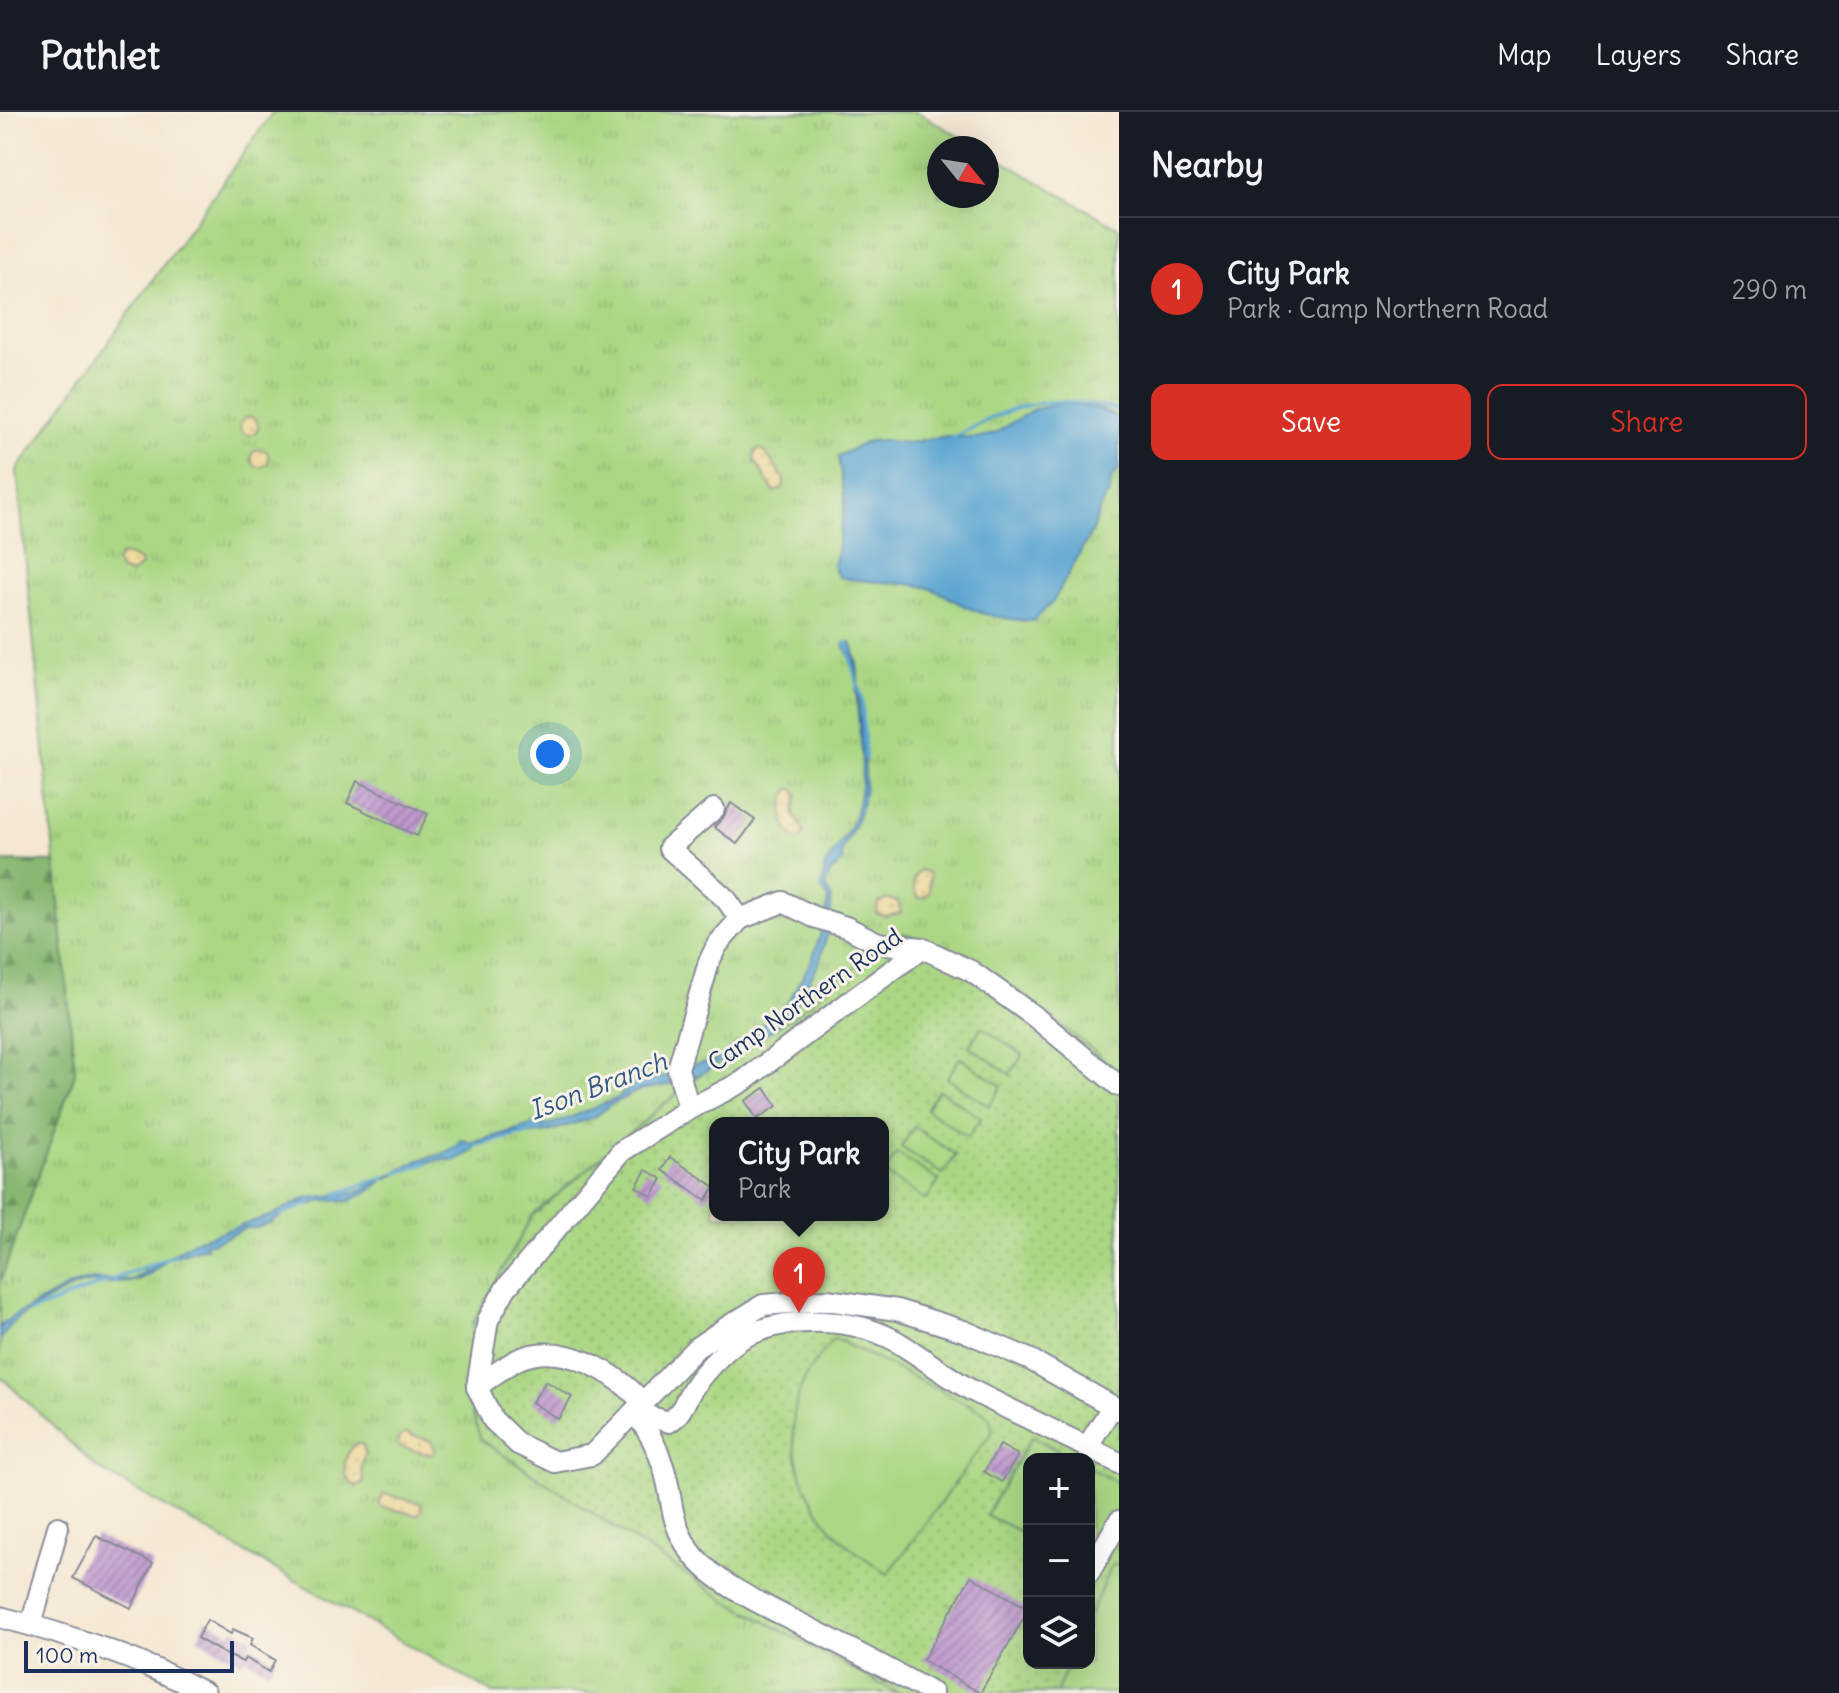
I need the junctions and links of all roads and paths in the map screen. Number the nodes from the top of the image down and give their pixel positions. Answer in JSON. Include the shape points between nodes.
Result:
{"nodes":[{"id":1,"x":714,"y":809,"type":"dead end"},
{"id":2,"x":740,"y":919,"type":"junction"},
{"id":3,"x":922,"y":948,"type":"junction"},
{"id":4,"x":1119,"y":1086,"type":"edge"},
{"id":5,"x":686,"y":1100,"type":"junction"},
{"id":6,"x":477,"y":1387,"type":"junction"},
{"id":7,"x":639,"y":1408,"type":"junction"},
{"id":8,"x":1116,"y":1409,"type":"edge"},
{"id":9,"x":1087,"y":1447,"type":"junction"},
{"id":10,"x":1119,"y":1463,"type":"edge"},
{"id":11,"x":1119,"y":1521,"type":"edge"},
{"id":12,"x":58,"y":1527,"type":"dead end"},
{"id":13,"x":1095,"y":1563,"type":"edge"},
{"id":14,"x":0,"y":1617,"type":"edge"},
{"id":15,"x":31,"y":1625,"type":"junction"},
{"id":16,"x":205,"y":1693,"type":"edge"},
{"id":17,"x":932,"y":1693,"type":"edge"}],
"edges":[{"from":1,"to":2,"type":"street","via":[[669,848],[726,899]]},
{"from":2,"to":3,"type":"street","via":[[783,902],[878,943]]},
{"from":2,"to":5,"type":"street","via":[[709,962],[678,1069]]},
{"from":3,"to":4,"type":"street","name":"Camp Northern Road","via":[[971,971]]},
{"from":3,"to":5,"type":"street","name":"Camp Northern Road","via":[[742,1082]]},
{"from":5,"to":6,"type":"street","name":"Camp Northern Road","via":[[622,1151],[506,1288],[488,1320]]},
{"from":6,"to":7,"type":"street","via":[[521,1358],[549,1352],[610,1375],[629,1387]]},
{"from":6,"to":7,"type":"street","via":[[493,1420],[518,1444],[555,1462],[592,1455]]},
{"from":7,"to":8,"type":"street","via":[[696,1348],[763,1305],[827,1300],[897,1310],[964,1331],[1031,1360]]},
{"from":7,"to":9,"type":"street","via":[[669,1422],[711,1365],[749,1334],[799,1322],[832,1324],[891,1339],[968,1388]]},
{"from":7,"to":17,"type":"street","via":[[664,1467],[674,1518],[692,1554],[752,1600]]},
{"from":8,"to":9,"type":"street"},
{"from":9,"to":10,"type":"street"},
{"from":11,"to":13,"type":"street"},
{"from":12,"to":15,"type":"street"},
{"from":14,"to":15,"type":"street"},
{"from":15,"to":16,"type":"street","via":[[104,1647]]}]}
